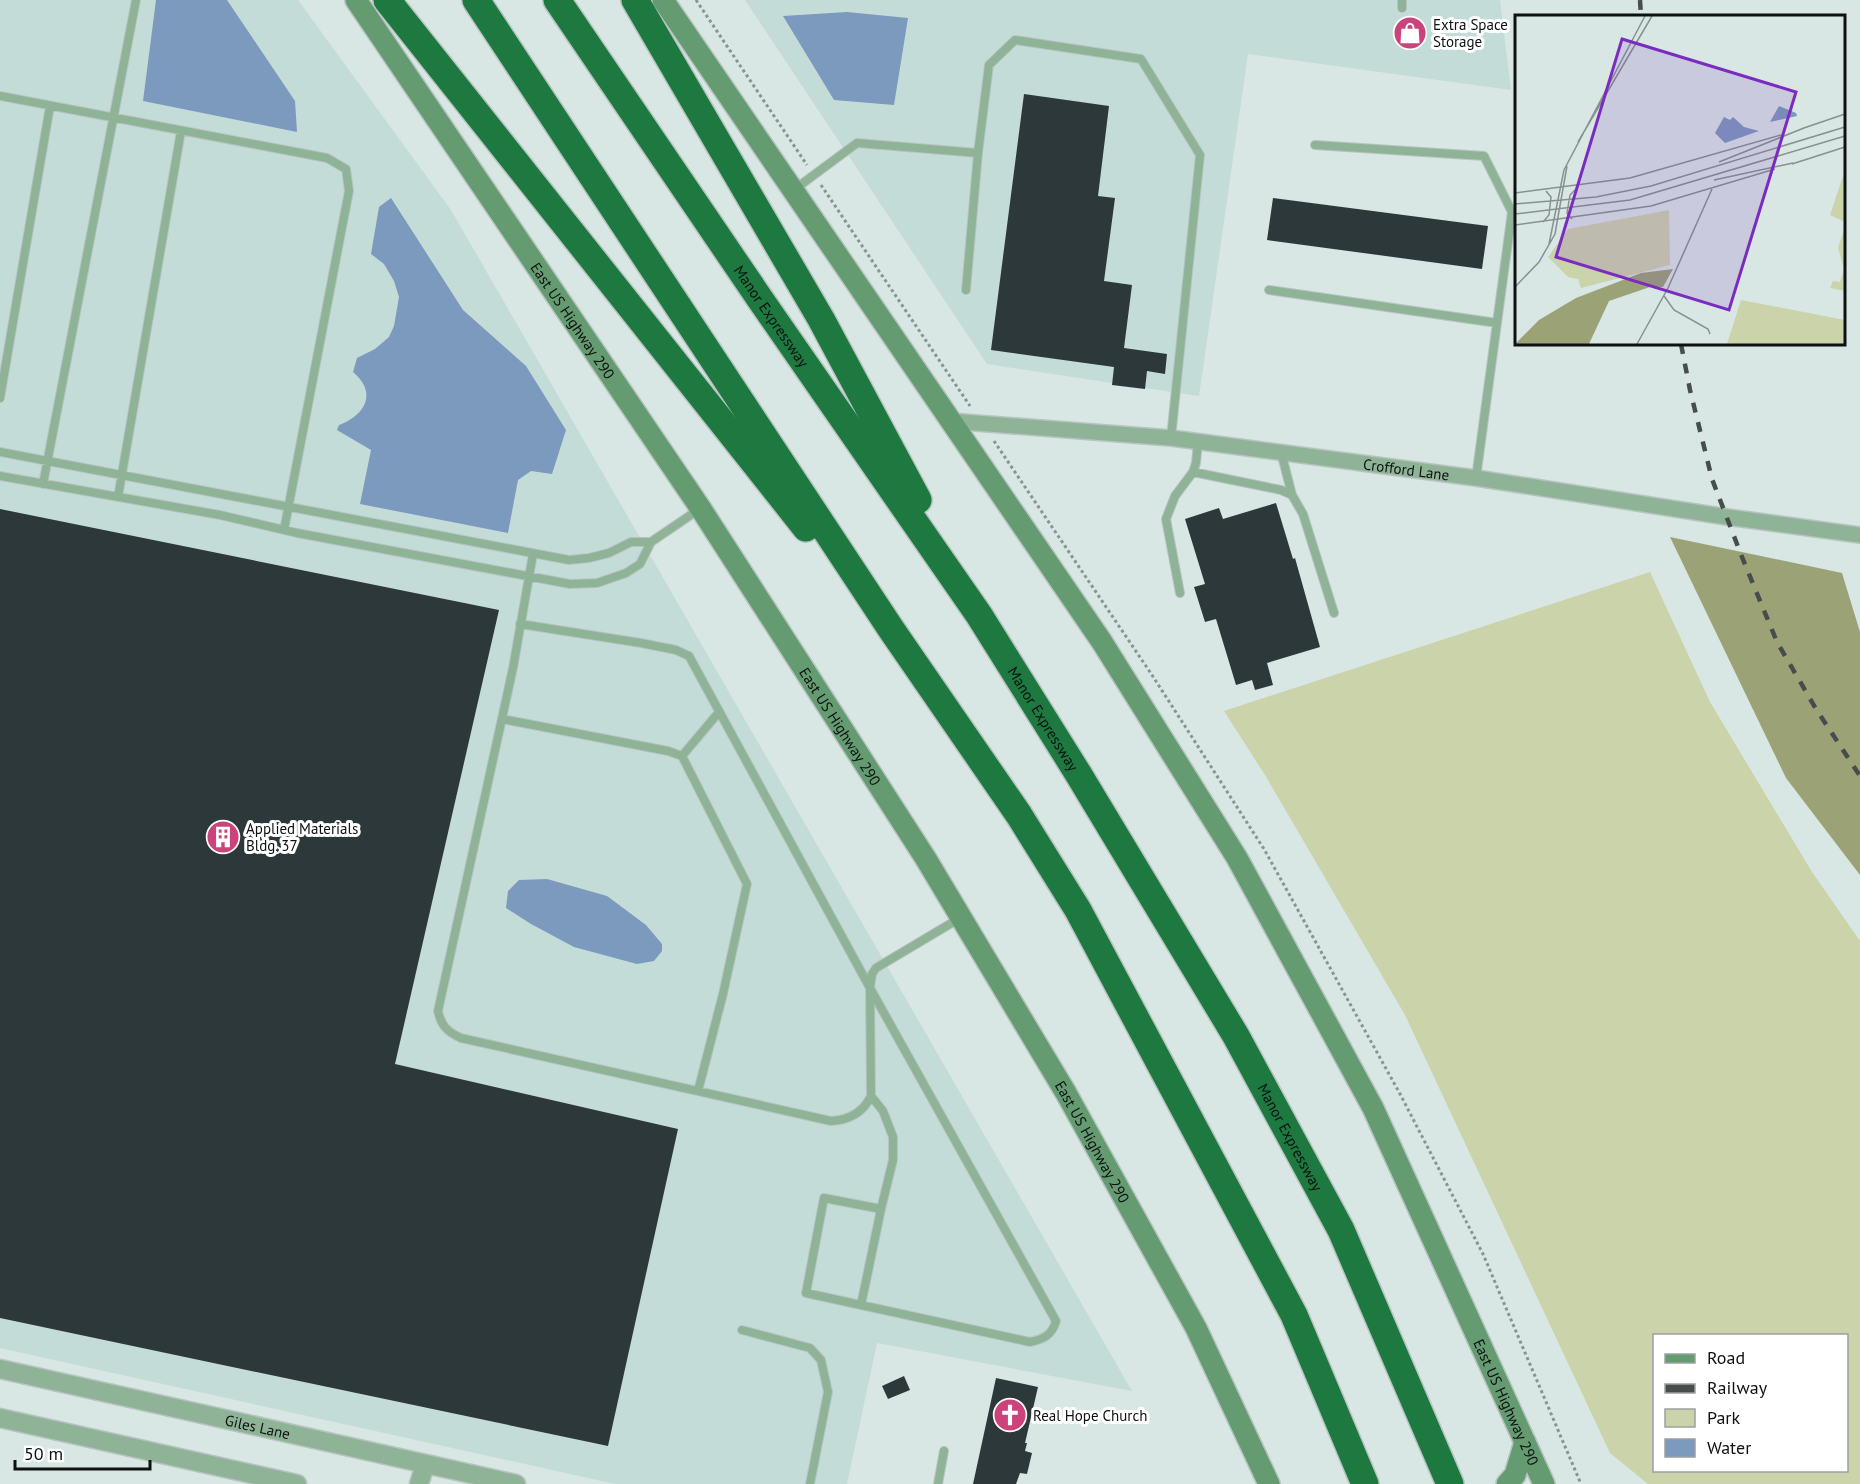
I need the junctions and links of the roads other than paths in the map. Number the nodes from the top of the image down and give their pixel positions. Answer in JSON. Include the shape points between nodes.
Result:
{"nodes":[{"id":1,"x":136,"y":0,"type":"edge"},
{"id":2,"x":356,"y":0,"type":"edge"},
{"id":3,"x":387,"y":0,"type":"edge"},
{"id":4,"x":476,"y":0,"type":"edge"},
{"id":5,"x":557,"y":0,"type":"edge"},
{"id":6,"x":635,"y":0,"type":"edge"},
{"id":7,"x":663,"y":0,"type":"edge"},
{"id":8,"x":0,"y":100,"type":"edge"},
{"id":9,"x":50,"y":106,"type":"junction"},
{"id":10,"x":112,"y":119,"type":"junction"},
{"id":11,"x":181,"y":132,"type":"junction"},
{"id":12,"x":1315,"y":145,"type":"dead end"},
{"id":13,"x":978,"y":153,"type":"junction"},
{"id":14,"x":794,"y":190,"type":"junction"},
{"id":15,"x":966,"y":290,"type":"dead end"},
{"id":16,"x":1269,"y":290,"type":"dead end"},
{"id":17,"x":1497,"y":323,"type":"junction"},
{"id":18,"x":0,"y":398,"type":"edge"},
{"id":19,"x":950,"y":421,"type":"junction"},
{"id":20,"x":1171,"y":438,"type":"junction"},
{"id":21,"x":1197,"y":441,"type":"junction"},
{"id":22,"x":0,"y":452,"type":"edge"},
{"id":23,"x":1281,"y":452,"type":"junction"},
{"id":24,"x":47,"y":460,"type":"junction"},
{"id":25,"x":1193,"y":472,"type":"junction"},
{"id":26,"x":123,"y":475,"type":"junction"},
{"id":27,"x":0,"y":476,"type":"edge"},
{"id":28,"x":1476,"y":478,"type":"junction"},
{"id":29,"x":43,"y":484,"type":"junction"},
{"id":30,"x":1292,"y":495,"type":"junction"},
{"id":31,"x":118,"y":497,"type":"junction"},
{"id":32,"x":288,"y":506,"type":"junction"},
{"id":33,"x":701,"y":509,"type":"junction"},
{"id":34,"x":284,"y":530,"type":"junction"},
{"id":35,"x":1860,"y":535,"type":"edge"},
{"id":36,"x":651,"y":542,"type":"junction"},
{"id":37,"x":533,"y":554,"type":"junction"},
{"id":38,"x":528,"y":578,"type":"junction"},
{"id":39,"x":1180,"y":593,"type":"dead end"},
{"id":40,"x":1334,"y":613,"type":"dead end"},
{"id":41,"x":979,"y":615,"type":"junction"},
{"id":42,"x":520,"y":624,"type":"junction"},
{"id":43,"x":891,"y":629,"type":"junction"},
{"id":44,"x":719,"y":712,"type":"junction"},
{"id":45,"x":502,"y":719,"type":"junction"},
{"id":46,"x":682,"y":756,"type":"junction"},
{"id":47,"x":961,"y":917,"type":"junction"},
{"id":48,"x":870,"y":988,"type":"junction"},
{"id":49,"x":698,"y":1091,"type":"junction"},
{"id":50,"x":871,"y":1096,"type":"junction"},
{"id":51,"x":881,"y":1209,"type":"junction"},
{"id":52,"x":861,"y":1305,"type":"junction"},
{"id":53,"x":742,"y":1330,"type":"dead end"},
{"id":54,"x":0,"y":1369,"type":"edge"},
{"id":55,"x":0,"y":1418,"type":"edge"},
{"id":56,"x":1525,"y":1442,"type":"junction"},
{"id":57,"x":944,"y":1451,"type":"dead end"},
{"id":58,"x":425,"y":1465,"type":"junction"},
{"id":59,"x":1446,"y":1475,"type":"edge"},
{"id":60,"x":1364,"y":1480,"type":"edge"},
{"id":61,"x":297,"y":1484,"type":"edge"},
{"id":62,"x":419,"y":1484,"type":"edge"},
{"id":63,"x":516,"y":1484,"type":"edge"},
{"id":64,"x":810,"y":1484,"type":"edge"},
{"id":65,"x":938,"y":1484,"type":"edge"},
{"id":66,"x":1269,"y":1484,"type":"edge"},
{"id":67,"x":1507,"y":1484,"type":"edge"},
{"id":68,"x":1544,"y":1484,"type":"edge"}],
"edges":[{"from":1,"to":10,"type":"lane"},
{"from":2,"to":33,"type":"main road","name":"East US Highway 290"},
{"from":3,"to":43,"type":"highway","via":[[767,481]]},
{"from":4,"to":43,"type":"highway"},
{"from":5,"to":41,"type":"highway","name":"Manor Expressway"},
{"from":6,"to":41,"type":"highway","via":[[821,319]]},
{"from":7,"to":14,"type":"main road","name":"East US Highway 290"},
{"from":8,"to":9,"type":"lane"},
{"from":9,"to":10,"type":"lane"},
{"from":9,"to":18,"type":"lane"},
{"from":10,"to":11,"type":"lane"},
{"from":10,"to":24,"type":"lane"},
{"from":11,"to":26,"type":"lane"},
{"from":11,"to":32,"type":"lane","via":[[327,158],[346,169],[349,191]]},
{"from":12,"to":17,"type":"lane","via":[[1484,156],[1512,212]]},
{"from":13,"to":14,"type":"lane","via":[[857,143]]},
{"from":13,"to":15,"type":"lane"},
{"from":13,"to":20,"type":"lane","via":[[989,65],[1016,40],[1141,59],[1200,155]]},
{"from":14,"to":19,"type":"main road","name":"East US Highway 290"},
{"from":16,"to":17,"type":"lane"},
{"from":17,"to":28,"type":"lane"},
{"from":19,"to":20,"type":"street","name":"Crofford Lane"},
{"from":19,"to":56,"type":"main road","name":"East US Highway 290","via":[[1102,642],[1237,858],[1373,1108]]},
{"from":20,"to":21,"type":"street","name":"Crofford Lane"},
{"from":21,"to":23,"type":"street","name":"Crofford Lane"},
{"from":21,"to":25,"type":"lane"},
{"from":22,"to":24,"type":"lane"},
{"from":23,"to":28,"type":"street","name":"Crofford Lane"},
{"from":23,"to":30,"type":"lane"},
{"from":24,"to":26,"type":"lane"},
{"from":24,"to":29,"type":"lane"},
{"from":25,"to":30,"type":"lane"},
{"from":25,"to":39,"type":"lane","via":[[1174,496],[1166,519]]},
{"from":26,"to":31,"type":"lane"},
{"from":26,"to":32,"type":"lane"},
{"from":27,"to":29,"type":"lane"},
{"from":28,"to":35,"type":"street","name":"Crofford Lane"},
{"from":29,"to":31,"type":"lane"},
{"from":30,"to":40,"type":"lane","via":[[1303,514]]},
{"from":31,"to":34,"type":"lane"},
{"from":32,"to":34,"type":"lane"},
{"from":32,"to":37,"type":"lane"},
{"from":33,"to":36,"type":"lane"},
{"from":33,"to":47,"type":"main road","name":"East US Highway 290"},
{"from":34,"to":38,"type":"lane"},
{"from":36,"to":37,"type":"lane","via":[[631,542],[589,558],[569,560]]},
{"from":36,"to":38,"type":"lane","via":[[640,564],[597,583]]},
{"from":37,"to":38,"type":"lane"},
{"from":38,"to":42,"type":"lane"},
{"from":41,"to":59,"type":"highway","name":"Manor Expressway","via":[[1236,1036],[1341,1230]]},
{"from":42,"to":44,"type":"lane","via":[[676,650],[689,656]]},
{"from":42,"to":45,"type":"lane"},
{"from":43,"to":60,"type":"highway","via":[[1019,815],[1078,910],[1294,1315]]},
{"from":44,"to":46,"type":"lane"},
{"from":44,"to":48,"type":"lane"},
{"from":45,"to":46,"type":"lane"},
{"from":45,"to":49,"type":"lane","via":[[438,1011],[440,1021],[461,1038]]},
{"from":46,"to":49,"type":"lane","via":[[747,884]]},
{"from":47,"to":48,"type":"lane","via":[[876,969]]},
{"from":47,"to":66,"type":"main road","name":"East US Highway 290","via":[[1066,1093],[1196,1328]]},
{"from":48,"to":50,"type":"lane"},
{"from":48,"to":52,"type":"lane","via":[[1056,1321],[1044,1339],[1030,1342]]},
{"from":49,"to":50,"type":"lane","via":[[831,1121],[860,1112]]},
{"from":50,"to":51,"type":"lane","via":[[883,1111],[893,1137],[893,1160]]},
{"from":51,"to":52,"type":"lane"},
{"from":51,"to":52,"type":"lane","via":[[824,1198],[806,1293]]},
{"from":53,"to":64,"type":"lane","via":[[810,1348],[821,1360],[828,1392]]},
{"from":54,"to":58,"type":"street","name":"Giles Lane"},
{"from":55,"to":61,"type":"street"},
{"from":56,"to":67,"type":"main road","via":[[1515,1475]]},
{"from":56,"to":68,"type":"main road","name":"East US Highway 290"},
{"from":57,"to":65,"type":"lane"},
{"from":58,"to":62,"type":"street"},
{"from":58,"to":63,"type":"street","name":"Giles Lane"}]}
